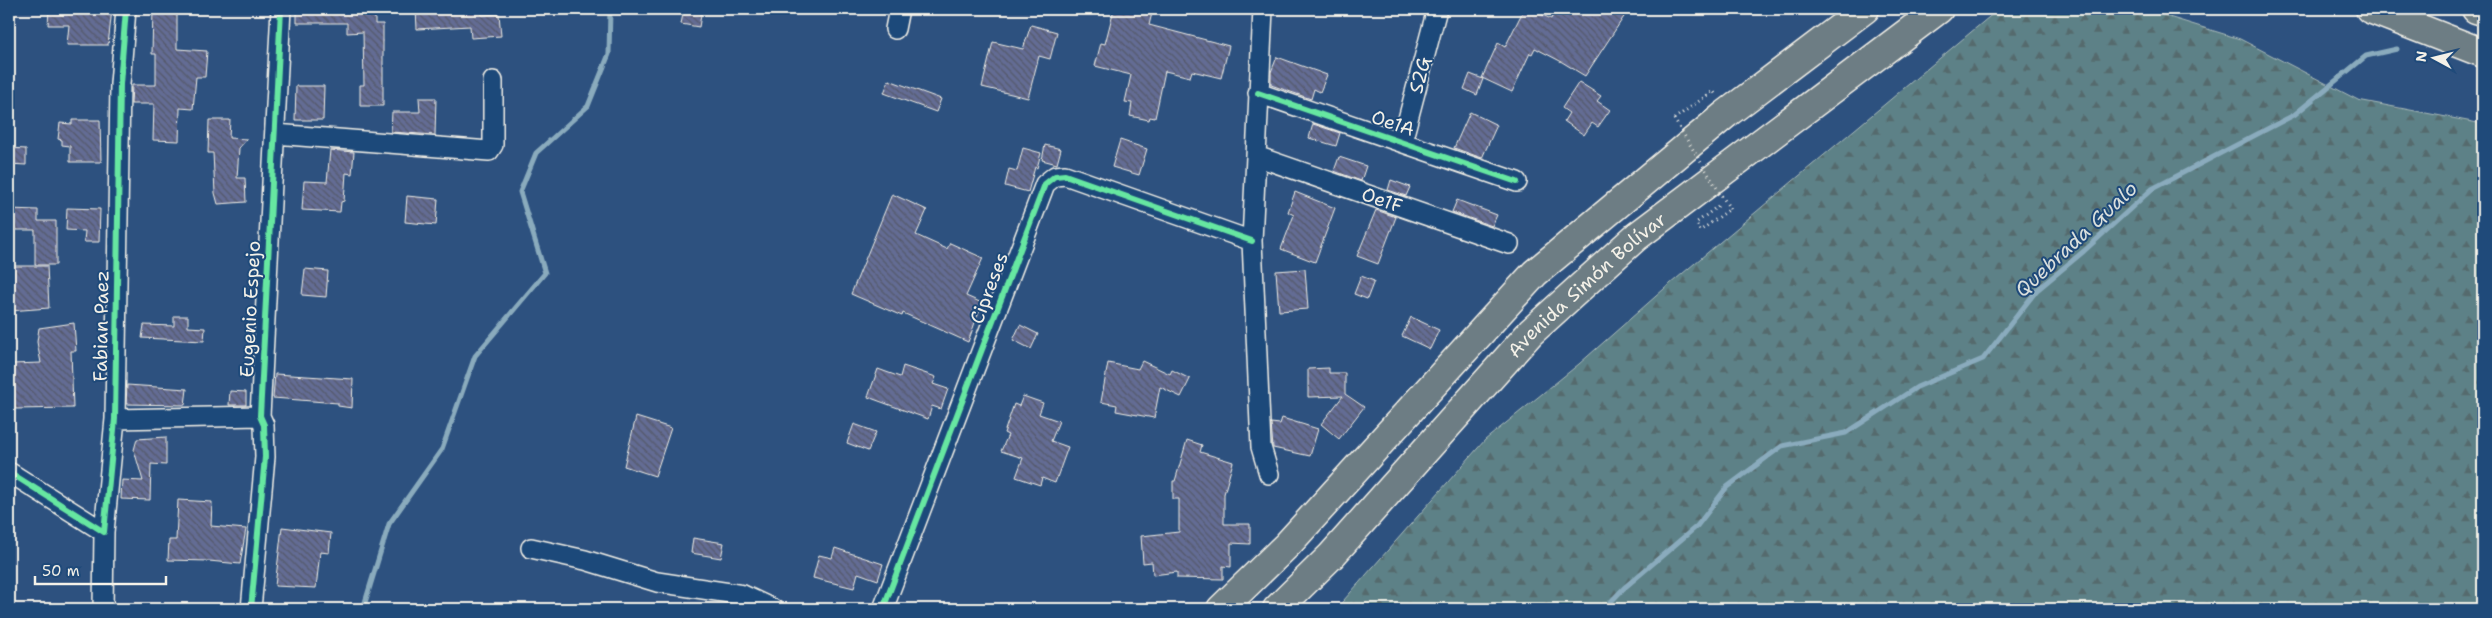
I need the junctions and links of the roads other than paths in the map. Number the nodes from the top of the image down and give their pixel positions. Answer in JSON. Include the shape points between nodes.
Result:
{"nodes":[{"id":1,"x":126,"y":9,"type":"edge"},
{"id":2,"x":281,"y":9,"type":"edge"},
{"id":3,"x":899,"y":9,"type":"edge"},
{"id":4,"x":1262,"y":9,"type":"edge"},
{"id":5,"x":1438,"y":9,"type":"edge"},
{"id":6,"x":1865,"y":9,"type":"edge"},
{"id":7,"x":1939,"y":9,"type":"edge"},
{"id":8,"x":2370,"y":9,"type":"edge"},
{"id":9,"x":2476,"y":9,"type":"edge"},
{"id":10,"x":2483,"y":11,"type":"edge"},
{"id":11,"x":895,"y":29,"type":"dead end"},
{"id":12,"x":2483,"y":53,"type":"edge"},
{"id":13,"x":493,"y":81,"type":"dead end"},
{"id":14,"x":1258,"y":93,"type":"junction"},
{"id":15,"x":275,"y":134,"type":"junction"},
{"id":16,"x":1402,"y":142,"type":"junction"},
{"id":17,"x":1256,"y":156,"type":"junction"},
{"id":18,"x":1518,"y":182,"type":"dead end"},
{"id":19,"x":1252,"y":241,"type":"junction"},
{"id":20,"x":1509,"y":244,"type":"dead end"},
{"id":21,"x":260,"y":416,"type":"junction"},
{"id":22,"x":115,"y":419,"type":"junction"},
{"id":23,"x":9,"y":472,"type":"edge"},
{"id":24,"x":1269,"y":474,"type":"dead end"},
{"id":25,"x":104,"y":532,"type":"junction"},
{"id":26,"x":531,"y":548,"type":"dead end"},
{"id":27,"x":103,"y":609,"type":"edge"},
{"id":28,"x":251,"y":609,"type":"edge"},
{"id":29,"x":773,"y":609,"type":"edge"},
{"id":30,"x":884,"y":609,"type":"edge"},
{"id":31,"x":1220,"y":609,"type":"edge"},
{"id":32,"x":1278,"y":609,"type":"edge"}],
"edges":[{"from":1,"to":22,"type":"street","name":"Fabian Paez","via":[[120,84]]},
{"from":2,"to":15,"type":"street","name":"Eugenio Espejo"},
{"from":3,"to":11,"type":"street"},
{"from":4,"to":14,"type":"street"},
{"from":5,"to":16,"type":"street","name":"S2G"},
{"from":6,"to":31,"type":"highway","name":"Avenida Simón Bolívar","via":[[1726,114],[1536,273],[1288,544]]},
{"from":7,"to":32,"type":"highway","name":"Avenida Simón Bolívar","via":[[1636,237],[1530,332],[1331,556]]},
{"from":8,"to":12,"type":"highway"},
{"from":9,"to":10,"type":"highway"},
{"from":13,"to":15,"type":"street","via":[[493,145],[489,151]]},
{"from":14,"to":16,"type":"street","name":"Oe1A"},
{"from":14,"to":17,"type":"street"},
{"from":15,"to":21,"type":"street","name":"Eugenio Espejo"},
{"from":16,"to":18,"type":"street","name":"Oe1A"},
{"from":17,"to":19,"type":"street"},
{"from":17,"to":20,"type":"street","name":"Oe1F"},
{"from":19,"to":24,"type":"street","via":[[1261,447]]},
{"from":19,"to":30,"type":"street","name":"Cipreses","via":[[1065,175],[1055,176],[1045,184]]},
{"from":21,"to":22,"type":"street"},
{"from":21,"to":28,"type":"street","name":"Eugenio Espejo","via":[[264,426],[265,457]]},
{"from":22,"to":25,"type":"street","name":"Fabian Paez"},
{"from":23,"to":25,"type":"street"},
{"from":25,"to":27,"type":"street","name":"Fabian Paez"},
{"from":26,"to":29,"type":"street","via":[[657,582],[743,594]]}]}
